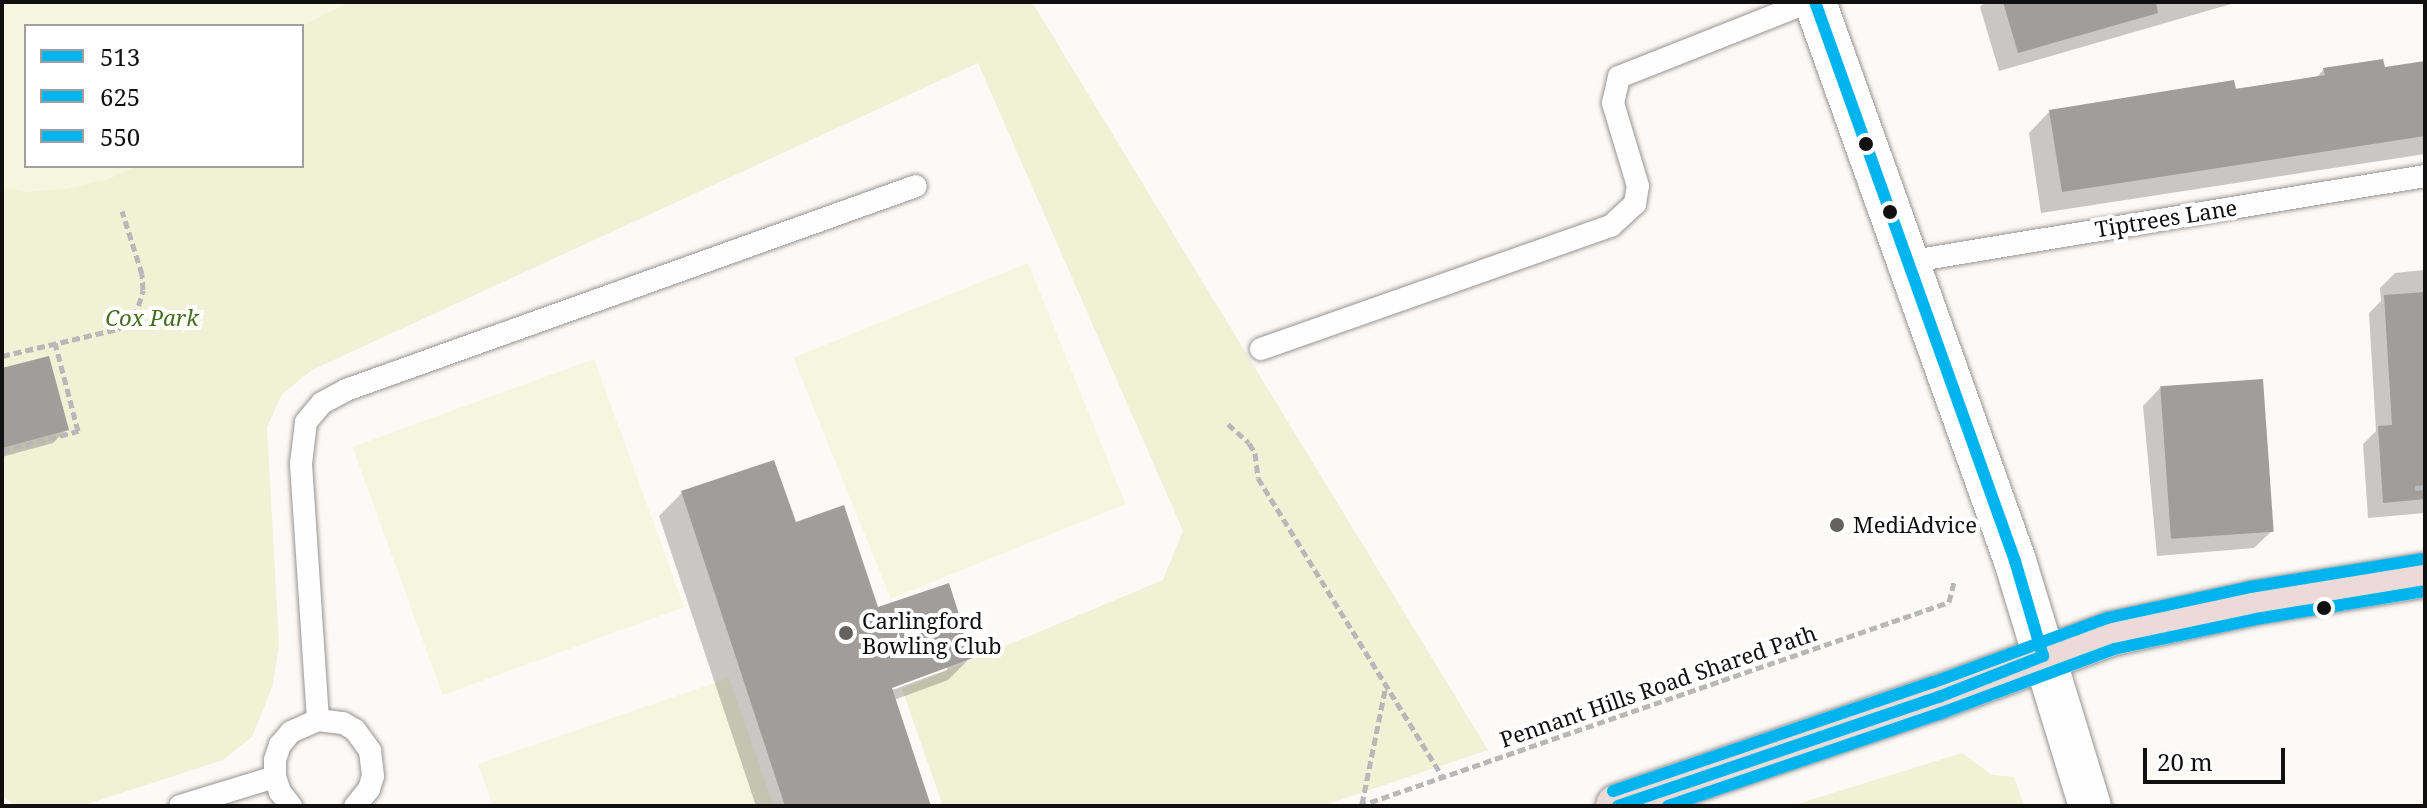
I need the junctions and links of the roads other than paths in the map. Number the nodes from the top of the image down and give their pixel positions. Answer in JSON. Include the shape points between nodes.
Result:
{"nodes":[{"id":1,"x":1808,"y":2,"type":"edge"},
{"id":2,"x":1815,"y":2,"type":"edge"},
{"id":3,"x":2425,"y":176,"type":"edge"},
{"id":4,"x":916,"y":186,"type":"dead end"},
{"id":5,"x":1907,"y":262,"type":"junction"},
{"id":6,"x":1261,"y":349,"type":"dead end"},
{"id":7,"x":2425,"y":575,"type":"edge"},
{"id":8,"x":2043,"y":656,"type":"junction"},
{"id":9,"x":318,"y":720,"type":"junction"},
{"id":10,"x":275,"y":777,"type":"junction"},
{"id":11,"x":362,"y":804,"type":"edge"},
{"id":12,"x":180,"y":806,"type":"edge"},
{"id":13,"x":291,"y":806,"type":"edge"},
{"id":14,"x":1618,"y":806,"type":"edge"},
{"id":15,"x":2090,"y":806,"type":"edge"}],
"edges":[{"from":1,"to":6,"type":"lane","via":[[1619,77],[1613,103],[1638,186],[1635,204],[1611,226]]},
{"from":2,"to":5,"type":"street"},
{"from":3,"to":5,"type":"lane","name":"Tiptrees Lane"},
{"from":4,"to":9,"type":"lane","via":[[322,403],[306,422],[301,442]]},
{"from":5,"to":8,"type":"street","via":[[2015,561]]},
{"from":7,"to":8,"type":"highway","via":[[2208,612]]},
{"from":8,"to":14,"type":"highway","via":[[1939,697]]},
{"from":8,"to":15,"type":"street"},
{"from":9,"to":10,"type":"lane","via":[[291,732],[280,745]]},
{"from":9,"to":11,"type":"lane","via":[[355,730],[370,751],[373,776]]},
{"from":10,"to":12,"type":"lane"},
{"from":10,"to":13,"type":"lane"}]}
